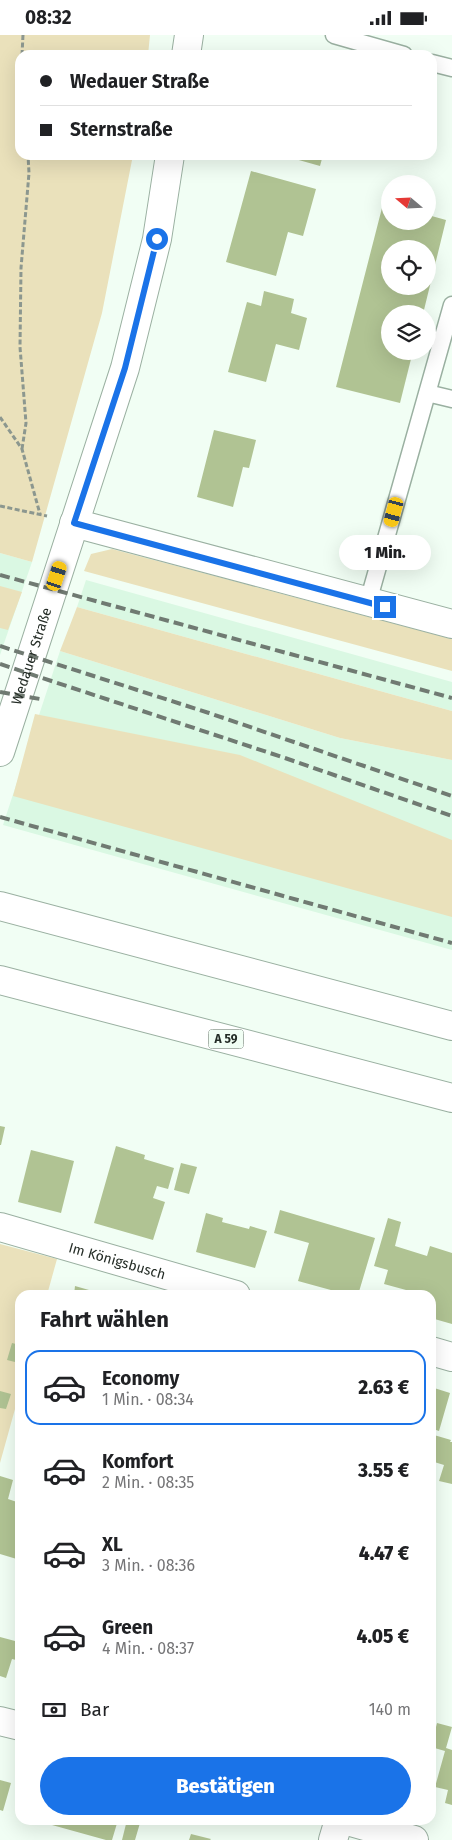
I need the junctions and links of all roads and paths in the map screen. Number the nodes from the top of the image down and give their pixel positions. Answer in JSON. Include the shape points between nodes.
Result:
{"nodes":[{"id":1,"x":24,"y":35,"type":"edge"},
{"id":2,"x":189,"y":35,"type":"edge"},
{"id":3,"x":334,"y":35,"type":"edge"},
{"id":4,"x":22,"y":50,"type":"edge"},
{"id":5,"x":187,"y":50,"type":"edge"},
{"id":6,"x":386,"y":50,"type":"edge"},
{"id":7,"x":437,"y":64,"type":"edge"},
{"id":8,"x":452,"y":68,"type":"edge"},
{"id":9,"x":28,"y":160,"type":"edge"},
{"id":10,"x":169,"y":160,"type":"edge"},
{"id":11,"x":452,"y":305,"type":"edge"},
{"id":12,"x":427,"y":393,"type":"junction"},
{"id":13,"x":452,"y":399,"type":"edge"},
{"id":14,"x":0,"y":417,"type":"edge"},
{"id":15,"x":22,"y":449,"type":"junction"},
{"id":16,"x":0,"y":506,"type":"edge"},
{"id":17,"x":40,"y":514,"type":"junction"},
{"id":18,"x":74,"y":523,"type":"junction"},
{"id":19,"x":368,"y":603,"type":"junction"},
{"id":20,"x":452,"y":624,"type":"edge"},
{"id":21,"x":0,"y":752,"type":"edge"},
{"id":22,"x":9,"y":908,"type":"edge"},
{"id":23,"x":0,"y":979,"type":"edge"},
{"id":24,"x":452,"y":1026,"type":"edge"},
{"id":25,"x":452,"y":1098,"type":"edge"},
{"id":26,"x":0,"y":1227,"type":"edge"},
{"id":27,"x":219,"y":1290,"type":"edge"},
{"id":28,"x":436,"y":1352,"type":"edge"},
{"id":29,"x":452,"y":1357,"type":"edge"},
{"id":30,"x":0,"y":1721,"type":"edge"},
{"id":31,"x":15,"y":1725,"type":"edge"},
{"id":32,"x":338,"y":1825,"type":"edge"},
{"id":33,"x":362,"y":1825,"type":"edge"},
{"id":34,"x":333,"y":1840,"type":"edge"},
{"id":35,"x":414,"y":1840,"type":"edge"}],
"edges":[{"from":1,"to":4,"type":"path"},
{"from":2,"to":5,"type":"main road"},
{"from":3,"to":6,"type":"lane"},
{"from":7,"to":8,"type":"lane"},
{"from":9,"to":15,"type":"path","via":[[21,268],[20,347],[26,423]]},
{"from":10,"to":18,"type":"main road","name":"Wedauer Straße","via":[[157,239],[125,368]]},
{"from":11,"to":12,"type":"lane"},
{"from":12,"to":13,"type":"lane"},
{"from":12,"to":19,"type":"lane"},
{"from":14,"to":15,"type":"path"},
{"from":15,"to":17,"type":"path"},
{"from":16,"to":17,"type":"path"},
{"from":17,"to":18,"type":"path"},
{"from":18,"to":19,"type":"main road"},
{"from":18,"to":21,"type":"main road","name":"Wedauer Straße"},
{"from":19,"to":20,"type":"main road"},
{"from":22,"to":24,"type":"main road"},
{"from":23,"to":25,"type":"main road","number":"A 59"},
{"from":26,"to":27,"type":"main road","name":"Im Königsbusch"},
{"from":28,"to":29,"type":"main road"},
{"from":30,"to":31,"type":"main road"},
{"from":32,"to":34,"type":"main road"},
{"from":33,"to":35,"type":"main road"}]}
